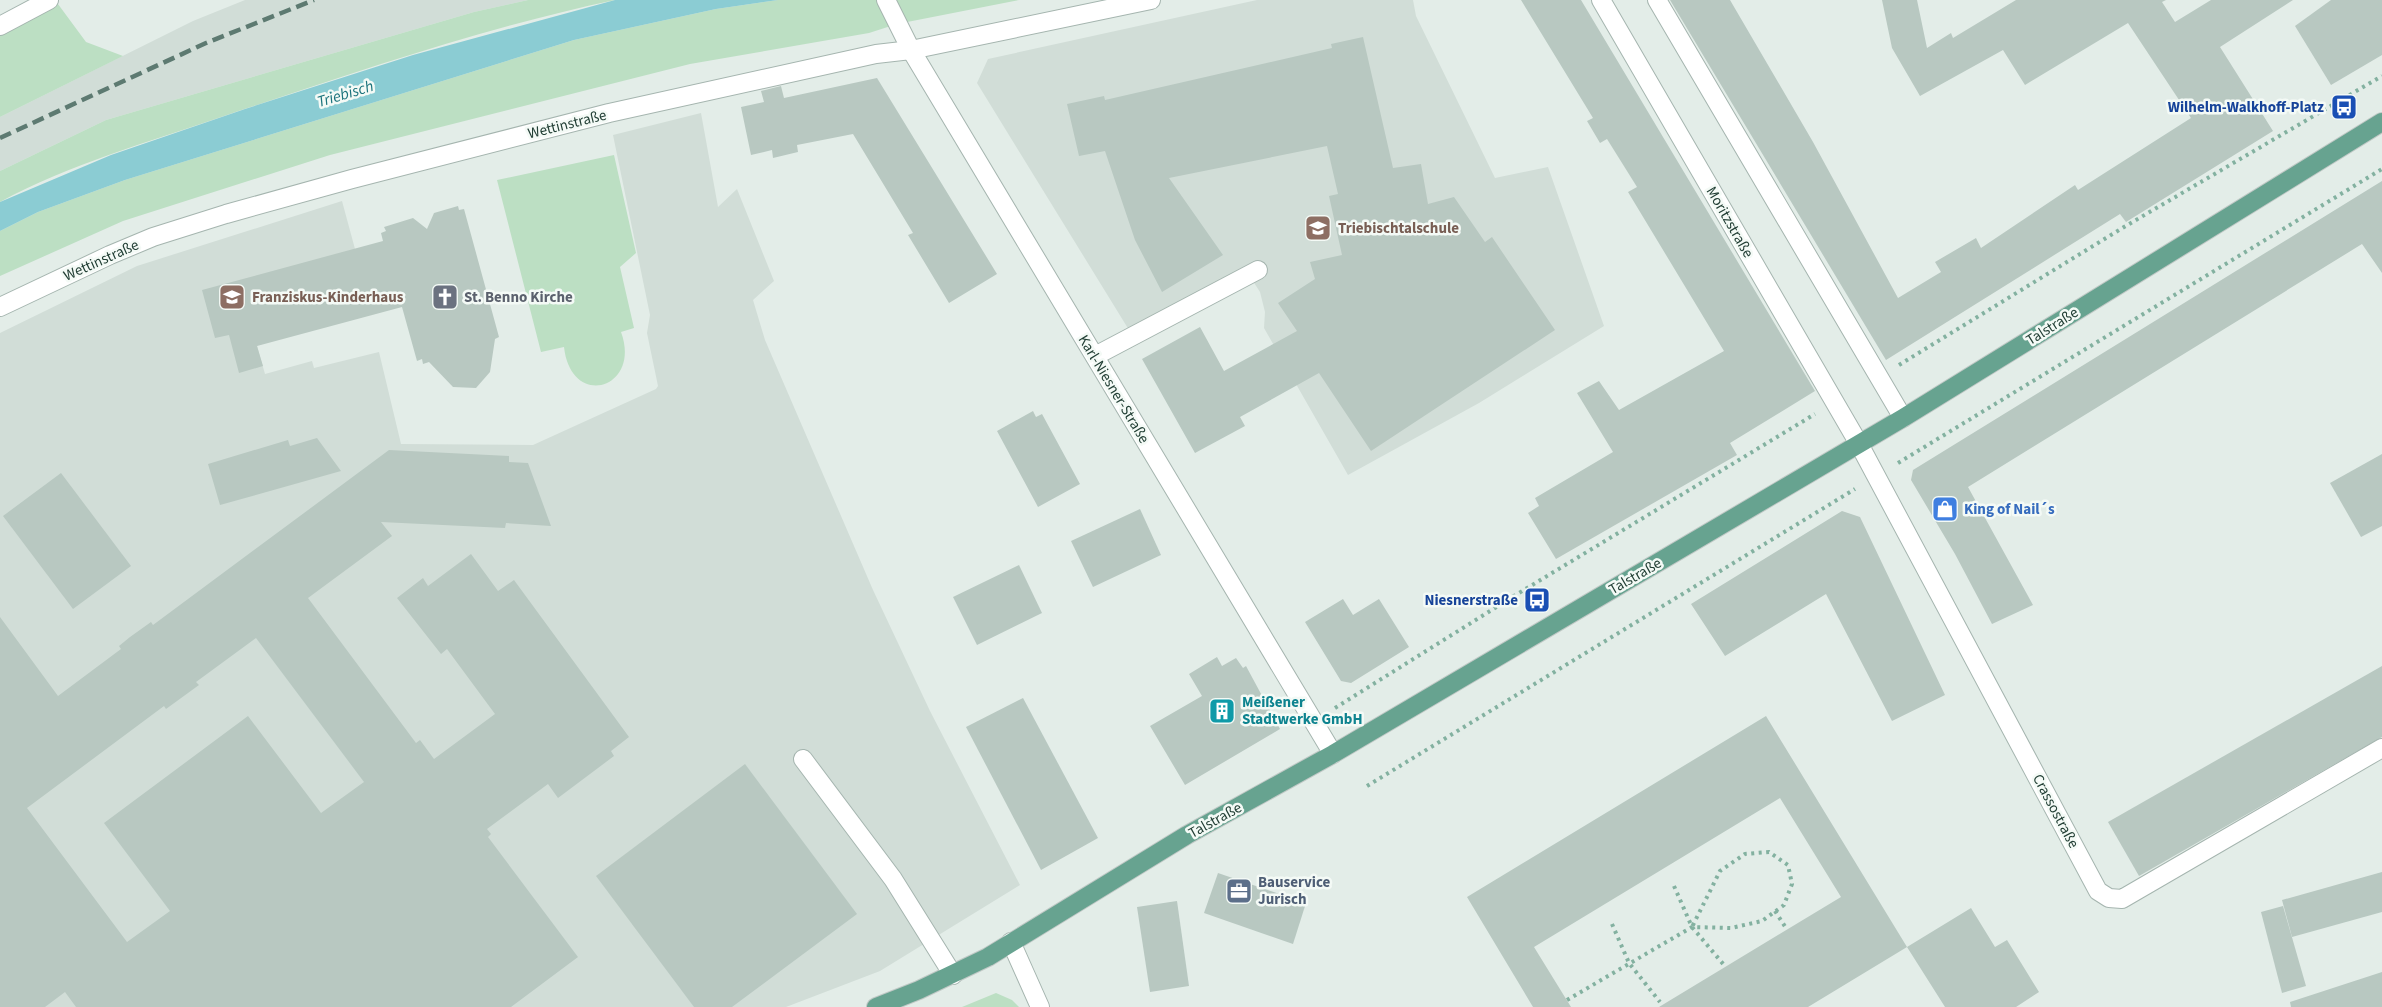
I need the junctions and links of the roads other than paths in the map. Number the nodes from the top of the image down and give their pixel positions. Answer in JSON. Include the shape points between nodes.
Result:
{"nodes":[{"id":1,"x":49,"y":0,"type":"edge"},
{"id":2,"x":886,"y":0,"type":"edge"},
{"id":3,"x":1151,"y":0,"type":"edge"},
{"id":4,"x":1601,"y":0,"type":"edge"},
{"id":5,"x":1657,"y":0,"type":"edge"},
{"id":6,"x":0,"y":26,"type":"edge"},
{"id":7,"x":911,"y":50,"type":"junction"},
{"id":8,"x":2382,"y":122,"type":"edge"},
{"id":9,"x":1258,"y":270,"type":"dead end"},
{"id":10,"x":0,"y":307,"type":"edge"},
{"id":11,"x":1095,"y":356,"type":"junction"},
{"id":12,"x":1903,"y":418,"type":"junction"},
{"id":13,"x":1859,"y":444,"type":"junction"},
{"id":14,"x":2382,"y":748,"type":"edge"},
{"id":15,"x":1333,"y":754,"type":"junction"},
{"id":16,"x":803,"y":759,"type":"dead end"},
{"id":17,"x":1011,"y":942,"type":"junction"},
{"id":18,"x":953,"y":975,"type":"junction"},
{"id":19,"x":876,"y":1007,"type":"edge"},
{"id":20,"x":1040,"y":1007,"type":"edge"}],
"edges":[{"from":1,"to":6,"type":"street"},
{"from":2,"to":7,"type":"street","name":"Karl-Niesner-Straße"},
{"from":3,"to":7,"type":"street","name":"Wettinstraße"},
{"from":4,"to":13,"type":"street","name":"Moritzstraße"},
{"from":5,"to":12,"type":"street"},
{"from":7,"to":10,"type":"street","name":"Wettinstraße","via":[[876,54],[609,113],[340,182],[153,237]]},
{"from":7,"to":11,"type":"street","name":"Karl-Niesner-Straße"},
{"from":8,"to":12,"type":"main road","name":"Talstraße"},
{"from":9,"to":11,"type":"street"},
{"from":11,"to":15,"type":"street","name":"Karl-Niesner-Straße"},
{"from":12,"to":13,"type":"main road","name":"Talstraße"},
{"from":13,"to":14,"type":"street","name":"Crassostraße","via":[[2098,891],[2109,898],[2122,899]]},
{"from":13,"to":15,"type":"main road","name":"Talstraße"},
{"from":15,"to":17,"type":"main road","name":"Talstraße","via":[[1187,835]]},
{"from":16,"to":18,"type":"street","via":[[893,879]]},
{"from":17,"to":18,"type":"main road","name":"Talstraße"},
{"from":17,"to":20,"type":"street"},
{"from":18,"to":19,"type":"main road","name":"Talstraße"}]}
